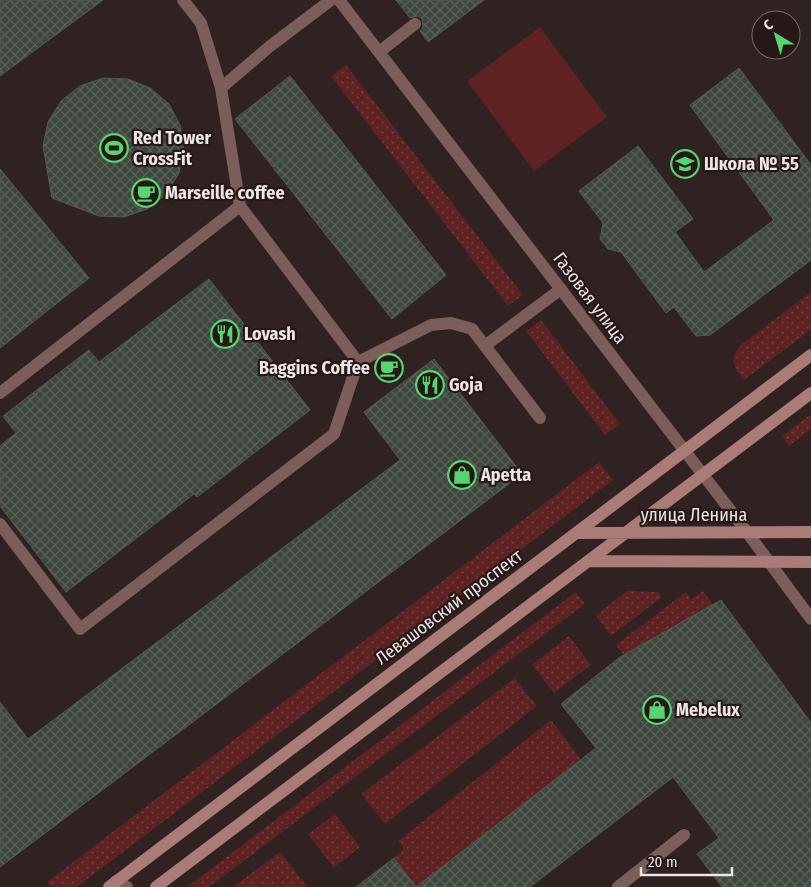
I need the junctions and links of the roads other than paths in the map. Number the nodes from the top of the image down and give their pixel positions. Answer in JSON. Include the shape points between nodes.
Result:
{"nodes":[{"id":1,"x":183,"y":0,"type":"edge"},
{"id":2,"x":331,"y":0,"type":"edge"},
{"id":3,"x":339,"y":0,"type":"edge"},
{"id":4,"x":415,"y":24,"type":"dead end"},
{"id":5,"x":379,"y":52,"type":"junction"},
{"id":6,"x":221,"y":88,"type":"junction"},
{"id":7,"x":240,"y":206,"type":"junction"},
{"id":8,"x":561,"y":289,"type":"junction"},
{"id":9,"x":486,"y":346,"type":"junction"},
{"id":10,"x":811,"y":355,"type":"edge"},
{"id":11,"x":358,"y":362,"type":"junction"},
{"id":12,"x":0,"y":393,"type":"edge"},
{"id":13,"x":811,"y":393,"type":"edge"},
{"id":14,"x":540,"y":418,"type":"dead end"},
{"id":15,"x":685,"y":451,"type":"junction"},
{"id":16,"x":703,"y":475,"type":"junction"},
{"id":17,"x":0,"y":524,"type":"edge"},
{"id":18,"x":747,"y":532,"type":"junction"},
{"id":19,"x":811,"y":532,"type":"edge"},
{"id":20,"x":576,"y":533,"type":"junction"},
{"id":21,"x":626,"y":533,"type":"junction"},
{"id":22,"x":589,"y":560,"type":"junction"},
{"id":23,"x":769,"y":562,"type":"junction"},
{"id":24,"x":811,"y":562,"type":"edge"},
{"id":25,"x":811,"y":619,"type":"edge"},
{"id":26,"x":684,"y":835,"type":"dead end"},
{"id":27,"x":117,"y":886,"type":"edge"},
{"id":28,"x":156,"y":887,"type":"edge"},
{"id":29,"x":618,"y":887,"type":"edge"}],
"edges":[{"from":1,"to":6,"type":"street","via":[[200,23]]},
{"from":2,"to":6,"type":"street"},
{"from":3,"to":5,"type":"street","name":"Газовая улица"},
{"from":4,"to":5,"type":"street"},
{"from":5,"to":8,"type":"street","name":"Газовая улица"},
{"from":6,"to":7,"type":"street"},
{"from":7,"to":11,"type":"street"},
{"from":7,"to":12,"type":"street"},
{"from":8,"to":9,"type":"street"},
{"from":8,"to":15,"type":"street","name":"Газовая улица"},
{"from":9,"to":11,"type":"street","via":[[472,329],[451,323],[431,325]]},
{"from":9,"to":14,"type":"street"},
{"from":10,"to":15,"type":"street","name":"Левашовский проспект"},
{"from":11,"to":17,"type":"street","via":[[334,434],[80,629]]},
{"from":13,"to":16,"type":"street"},
{"from":15,"to":16,"type":"street","name":"Газовая улица"},
{"from":15,"to":20,"type":"street","name":"Левашовский проспект"},
{"from":16,"to":18,"type":"street","name":"Газовая улица"},
{"from":16,"to":21,"type":"street"},
{"from":18,"to":19,"type":"street","name":"улица Ленина"},
{"from":18,"to":21,"type":"street","name":"улица Ленина"},
{"from":18,"to":23,"type":"street","name":"Газовая улица"},
{"from":20,"to":21,"type":"street","name":"улица Ленина"},
{"from":20,"to":27,"type":"street","name":"Левашовский проспект"},
{"from":21,"to":22,"type":"street"},
{"from":22,"to":23,"type":"street"},
{"from":22,"to":28,"type":"street"},
{"from":23,"to":24,"type":"street"},
{"from":23,"to":25,"type":"street","name":"Газовая улица"},
{"from":26,"to":29,"type":"street"}]}
